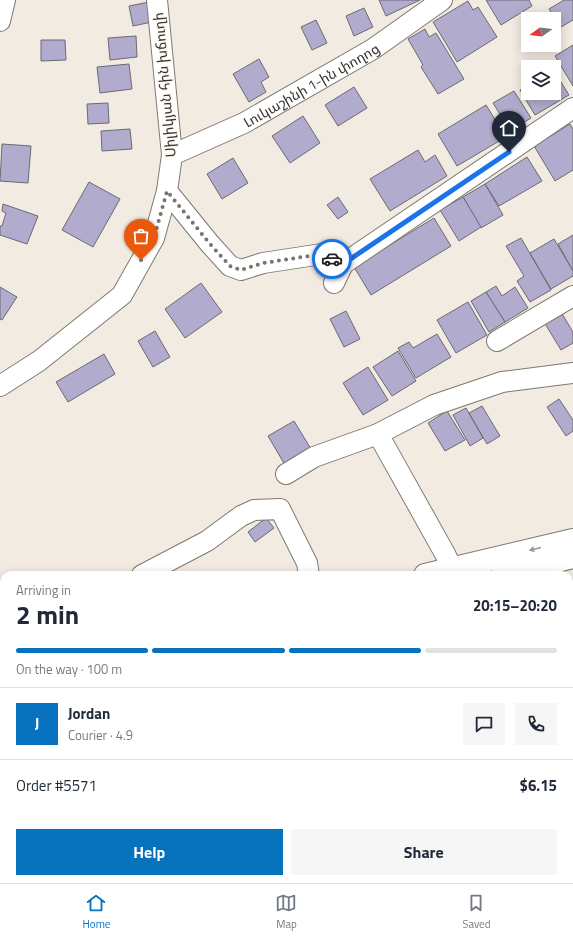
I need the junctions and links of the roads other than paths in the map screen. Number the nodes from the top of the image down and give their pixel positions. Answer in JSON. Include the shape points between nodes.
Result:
{"nodes":[{"id":1,"x":5,"y":0,"type":"edge"},
{"id":2,"x":157,"y":0,"type":"edge"},
{"id":3,"x":442,"y":0,"type":"edge"},
{"id":4,"x":0,"y":21,"type":"edge"},
{"id":5,"x":573,"y":108,"type":"edge"},
{"id":6,"x":172,"y":155,"type":"junction"},
{"id":7,"x":167,"y":191,"type":"junction"},
{"id":8,"x":343,"y":264,"type":"junction"},
{"id":9,"x":334,"y":283,"type":"dead end"},
{"id":10,"x":573,"y":296,"type":"edge"},
{"id":11,"x":497,"y":341,"type":"dead end"},
{"id":12,"x":573,"y":373,"type":"edge"},
{"id":13,"x":0,"y":386,"type":"edge"},
{"id":14,"x":378,"y":434,"type":"junction"},
{"id":15,"x":286,"y":474,"type":"dead end"},
{"id":16,"x":573,"y":540,"type":"edge"},
{"id":17,"x":573,"y":557,"type":"edge"},
{"id":18,"x":452,"y":568,"type":"junction"},
{"id":19,"x":150,"y":571,"type":"edge"},
{"id":20,"x":308,"y":571,"type":"edge"},
{"id":21,"x":440,"y":571,"type":"edge"},
{"id":22,"x":518,"y":571,"type":"edge"}],
"edges":[{"from":1,"to":4,"type":"street"},
{"from":2,"to":6,"type":"street","name":"Սիլիկյան հին խճուղի"},
{"from":3,"to":6,"type":"street","name":"Լուկաշինի 1-ին փողոց","via":[[373,49],[251,119]]},
{"from":5,"to":8,"type":"street"},
{"from":6,"to":7,"type":"street","name":"Սիլիկյան հին խճուղի"},
{"from":7,"to":8,"type":"street","via":[[230,266],[241,270],[263,263],[322,254]]},
{"from":7,"to":13,"type":"street","name":"Սիլիկյան հին խճուղի","via":[[154,238],[122,295],[39,361]]},
{"from":8,"to":9,"type":"street"},
{"from":10,"to":11,"type":"street"},
{"from":12,"to":14,"type":"street","via":[[502,382],[434,405]]},
{"from":14,"to":15,"type":"street","via":[[314,457]]},
{"from":14,"to":18,"type":"street"},
{"from":16,"to":18,"type":"highway","one_way":true},
{"from":17,"to":22,"type":"highway"},
{"from":18,"to":21,"type":"highway"},
{"from":19,"to":20,"type":"street","via":[[207,541],[241,516],[254,510],[280,509],[307,563]]}]}
